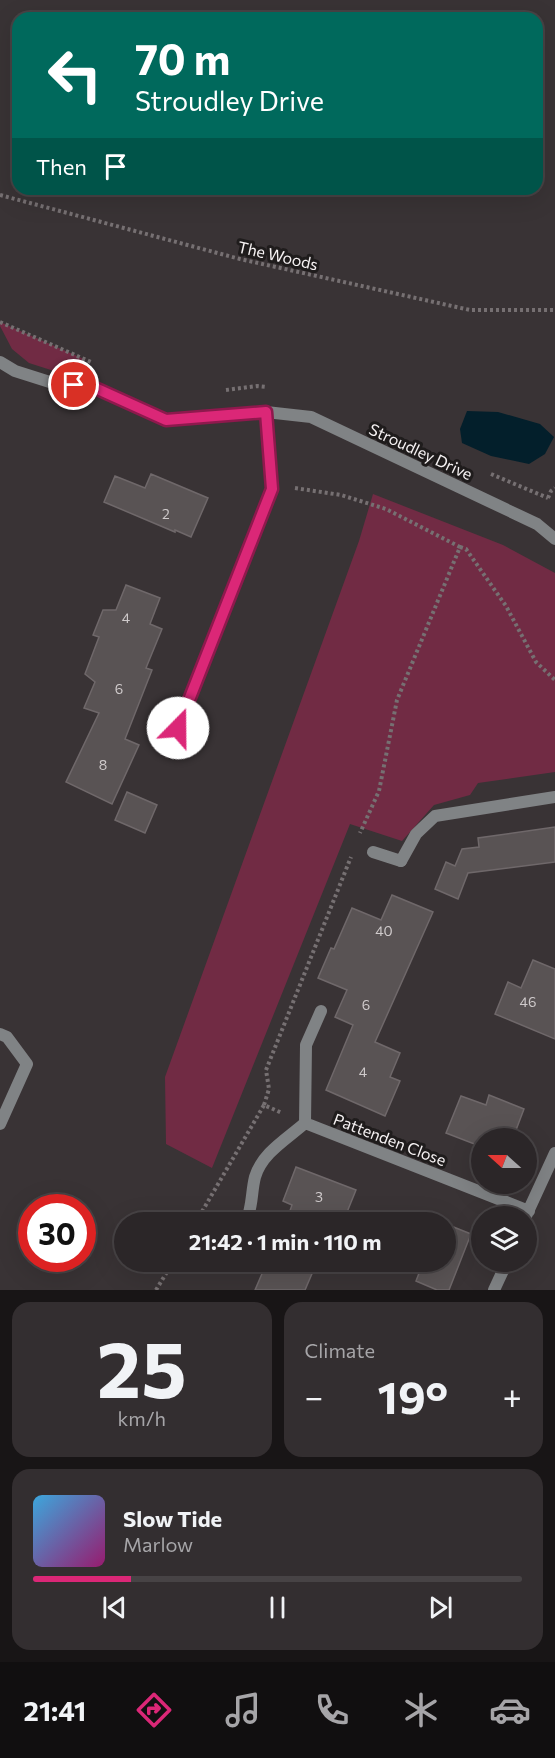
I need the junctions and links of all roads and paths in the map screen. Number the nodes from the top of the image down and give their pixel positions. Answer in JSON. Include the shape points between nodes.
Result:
{"nodes":[{"id":1,"x":0,"y":195,"type":"edge"},
{"id":2,"x":555,"y":310,"type":"edge"},
{"id":3,"x":0,"y":362,"type":"edge"},
{"id":4,"x":266,"y":412,"type":"junction"},
{"id":5,"x":272,"y":489,"type":"junction"},
{"id":6,"x":555,"y":539,"type":"edge"},
{"id":7,"x":460,"y":547,"type":"junction"},
{"id":8,"x":555,"y":680,"type":"edge"},
{"id":9,"x":178,"y":728,"type":"dead end"},
{"id":10,"x":555,"y":797,"type":"edge"},
{"id":11,"x":356,"y":842,"type":"dead end"},
{"id":12,"x":373,"y":852,"type":"dead end"},
{"id":13,"x":352,"y":853,"type":"dead end"},
{"id":14,"x":321,"y":1011,"type":"dead end"},
{"id":15,"x":0,"y":1034,"type":"edge"},
{"id":16,"x":264,"y":1105,"type":"dead end"},
{"id":17,"x":0,"y":1124,"type":"edge"},
{"id":18,"x":305,"y":1124,"type":"junction"},
{"id":19,"x":555,"y":1153,"type":"edge"},
{"id":20,"x":507,"y":1206,"type":"edge"},
{"id":21,"x":531,"y":1206,"type":"edge"},
{"id":22,"x":250,"y":1212,"type":"edge"},
{"id":23,"x":167,"y":1272,"type":"edge"},
{"id":24,"x":502,"y":1272,"type":"edge"},
{"id":25,"x":156,"y":1290,"type":"edge"},
{"id":26,"x":494,"y":1290,"type":"edge"}],
"edges":[{"from":1,"to":2,"type":"path","name":"The Woods","via":[[240,260],[470,310]]},
{"from":3,"to":4,"type":"street","name":"Stroudley Drive","via":[[56,384],[93,387],[166,420]]},
{"from":4,"to":5,"type":"street"},
{"from":4,"to":6,"type":"street","name":"Stroudley Drive","via":[[311,417],[537,524]]},
{"from":5,"to":7,"type":"path","via":[[285,487],[341,495],[386,509]]},
{"from":5,"to":9,"type":"street"},
{"from":7,"to":8,"type":"path","via":[[466,549],[506,606],[536,662]]},
{"from":7,"to":11,"type":"path","via":[[397,700],[378,791]]},
{"from":10,"to":12,"type":"street","via":[[435,816],[416,834],[401,861]]},
{"from":13,"to":16,"type":"path","via":[[266,1070],[269,1089]]},
{"from":14,"to":18,"type":"street","via":[[306,1045]]},
{"from":15,"to":17,"type":"street","via":[[7,1037],[27,1064]]},
{"from":18,"to":20,"type":"street","name":"Pattenden Close"},
{"from":18,"to":22,"type":"street","via":[[262,1160]]},
{"from":19,"to":21,"type":"street"},
{"from":23,"to":25,"type":"path"},
{"from":24,"to":26,"type":"street"}]}
